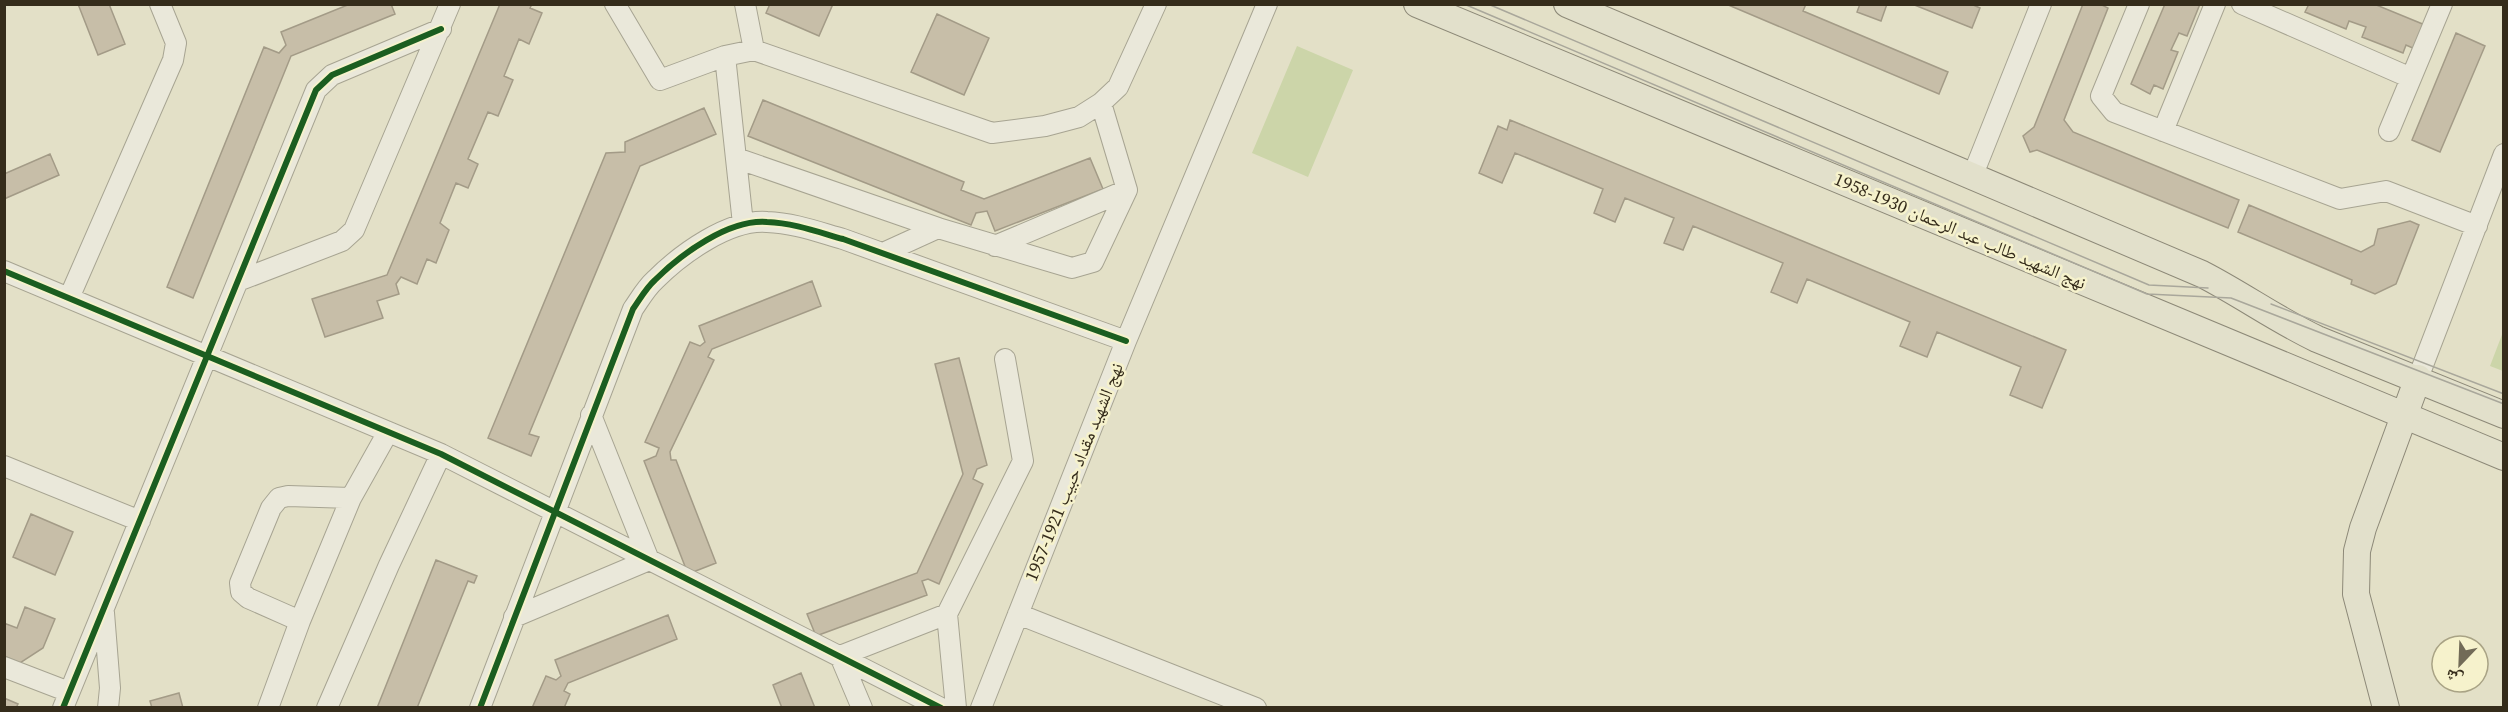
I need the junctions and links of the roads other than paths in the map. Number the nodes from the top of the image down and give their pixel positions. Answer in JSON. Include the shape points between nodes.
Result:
{"nodes":[{"id":1,"x":160,"y":4,"type":"edge"},
{"id":2,"x":450,"y":4,"type":"edge"},
{"id":3,"x":615,"y":4,"type":"edge"},
{"id":4,"x":745,"y":4,"type":"edge"},
{"id":5,"x":1156,"y":4,"type":"edge"},
{"id":6,"x":1267,"y":4,"type":"edge"},
{"id":7,"x":1417,"y":4,"type":"edge"},
{"id":8,"x":1567,"y":4,"type":"edge"},
{"id":9,"x":2042,"y":4,"type":"edge"},
{"id":10,"x":2139,"y":4,"type":"edge"},
{"id":11,"x":2215,"y":4,"type":"edge"},
{"id":12,"x":2242,"y":4,"type":"edge"},
{"id":13,"x":2442,"y":4,"type":"edge"},
{"id":14,"x":441,"y":29,"type":"junction"},
{"id":15,"x":754,"y":50,"type":"junction"},
{"id":16,"x":726,"y":56,"type":"junction"},
{"id":17,"x":2411,"y":78,"type":"junction"},
{"id":18,"x":1101,"y":103,"type":"junction"},
{"id":19,"x":2163,"y":131,"type":"junction"},
{"id":20,"x":2389,"y":131,"type":"dead end"},
{"id":21,"x":2504,"y":154,"type":"edge"},
{"id":22,"x":736,"y":158,"type":"junction"},
{"id":23,"x":1972,"y":177,"type":"junction"},
{"id":24,"x":1127,"y":190,"type":"junction"},
{"id":25,"x":743,"y":224,"type":"junction"},
{"id":26,"x":2477,"y":226,"type":"junction"},
{"id":27,"x":938,"y":228,"type":"junction"},
{"id":28,"x":995,"y":246,"type":"junction"},
{"id":29,"x":883,"y":254,"type":"junction"},
{"id":30,"x":4,"y":271,"type":"edge"},
{"id":31,"x":238,"y":281,"type":"junction"},
{"id":32,"x":69,"y":298,"type":"junction"},
{"id":33,"x":1126,"y":341,"type":"junction"},
{"id":34,"x":207,"y":356,"type":"junction"},
{"id":35,"x":1005,"y":358,"type":"dead end"},
{"id":36,"x":2418,"y":378,"type":"junction"},
{"id":37,"x":591,"y":415,"type":"junction"},
{"id":38,"x":2504,"y":415,"type":"edge"},
{"id":39,"x":2403,"y":416,"type":"junction"},
{"id":40,"x":388,"y":432,"type":"junction"},
{"id":41,"x":441,"y":454,"type":"junction"},
{"id":42,"x":2504,"y":457,"type":"edge"},
{"id":43,"x":4,"y":466,"type":"edge"},
{"id":44,"x":351,"y":498,"type":"junction"},
{"id":45,"x":553,"y":512,"type":"junction"},
{"id":46,"x":140,"y":521,"type":"junction"},
{"id":47,"x":649,"y":560,"type":"junction"},
{"id":48,"x":103,"y":608,"type":"junction"},
{"id":49,"x":947,"y":614,"type":"junction"},
{"id":50,"x":1018,"y":614,"type":"junction"},
{"id":51,"x":514,"y":617,"type":"junction"},
{"id":52,"x":300,"y":621,"type":"junction"},
{"id":53,"x":840,"y":656,"type":"junction"},
{"id":54,"x":4,"y":667,"type":"edge"},
{"id":55,"x":66,"y":700,"type":"edge"},
{"id":56,"x":108,"y":708,"type":"edge"},
{"id":57,"x":268,"y":708,"type":"edge"},
{"id":58,"x":327,"y":708,"type":"edge"},
{"id":59,"x":480,"y":708,"type":"edge"},
{"id":60,"x":862,"y":708,"type":"edge"},
{"id":61,"x":941,"y":708,"type":"edge"},
{"id":62,"x":956,"y":708,"type":"edge"},
{"id":63,"x":981,"y":708,"type":"edge"},
{"id":64,"x":1256,"y":708,"type":"edge"},
{"id":65,"x":2386,"y":708,"type":"edge"}],
"edges":[{"from":1,"to":32,"type":"street","via":[[176,43],[173,60]]},
{"from":2,"to":14,"type":"street"},
{"from":3,"to":16,"type":"street","via":[[660,80]]},
{"from":4,"to":15,"type":"street"},
{"from":5,"to":18,"type":"street","via":[[1118,87]]},
{"from":6,"to":33,"type":"street","name":"نهج الشهيد مقداد حبيب 1921-1957"},
{"from":7,"to":39,"type":"main road","name":"نهج الشهيد طالب عبد الرحمان 1930-1958"},
{"from":8,"to":23,"type":"main road"},
{"from":9,"to":23,"type":"street"},
{"from":10,"to":19,"type":"street","via":[[2101,96],[2114,112]]},
{"from":11,"to":19,"type":"street"},
{"from":12,"to":17,"type":"street"},
{"from":13,"to":17,"type":"street"},
{"from":14,"to":31,"type":"street","via":[[332,75],[316,90]]},
{"from":14,"to":31,"type":"street","via":[[354,230],[342,241]]},
{"from":15,"to":16,"type":"street"},
{"from":15,"to":18,"type":"street","via":[[992,133],[1079,117]]},
{"from":16,"to":22,"type":"street"},
{"from":17,"to":20,"type":"street"},
{"from":18,"to":24,"type":"street"},
{"from":19,"to":26,"type":"street","via":[[2340,199],[2386,191]]},
{"from":21,"to":26,"type":"street"},
{"from":22,"to":25,"type":"street"},
{"from":22,"to":27,"type":"street"},
{"from":23,"to":36,"type":"main road","via":[[2202,274],[2293,328]]},
{"from":24,"to":28,"type":"street"},
{"from":24,"to":28,"type":"street","via":[[1093,262],[1072,268]]},
{"from":25,"to":29,"type":"street","via":[[765,221],[796,225]]},
{"from":25,"to":37,"type":"street","via":[[723,231],[654,280],[633,309]]},
{"from":26,"to":36,"type":"street"},
{"from":27,"to":28,"type":"street"},
{"from":27,"to":29,"type":"street"},
{"from":29,"to":33,"type":"street"},
{"from":30,"to":32,"type":"street"},
{"from":31,"to":34,"type":"street"},
{"from":32,"to":34,"type":"street"},
{"from":33,"to":50,"type":"street","name":"نهج الشهيد مقداد حبيب 1921-1957"},
{"from":34,"to":40,"type":"street"},
{"from":34,"to":46,"type":"street"},
{"from":35,"to":49,"type":"street","via":[[1023,461]]},
{"from":36,"to":38,"type":"main road"},
{"from":36,"to":39,"type":"main road"},
{"from":37,"to":45,"type":"street"},
{"from":37,"to":47,"type":"street"},
{"from":39,"to":42,"type":"main road","name":"نهج الشهيد طالب عبد الرحمان 1930-1958"},
{"from":39,"to":65,"type":"main road","via":[[2357,551],[2356,594]]},
{"from":40,"to":41,"type":"street"},
{"from":40,"to":44,"type":"street"},
{"from":41,"to":45,"type":"street"},
{"from":41,"to":58,"type":"street"},
{"from":43,"to":46,"type":"street"},
{"from":44,"to":52,"type":"street"},
{"from":44,"to":52,"type":"street","via":[[288,496],[279,498],[271,508],[240,583],[241,592]]},
{"from":45,"to":47,"type":"street"},
{"from":45,"to":51,"type":"street"},
{"from":46,"to":48,"type":"street"},
{"from":47,"to":51,"type":"street"},
{"from":47,"to":53,"type":"street"},
{"from":48,"to":55,"type":"street"},
{"from":48,"to":56,"type":"street"},
{"from":49,"to":53,"type":"street"},
{"from":49,"to":62,"type":"street"},
{"from":50,"to":63,"type":"street","name":"نهج الشهيد مقداد حبيب 1921-1957"},
{"from":50,"to":64,"type":"street"},
{"from":51,"to":59,"type":"street"},
{"from":52,"to":57,"type":"street"},
{"from":53,"to":60,"type":"street"},
{"from":53,"to":61,"type":"street"},
{"from":54,"to":55,"type":"street"}]}
